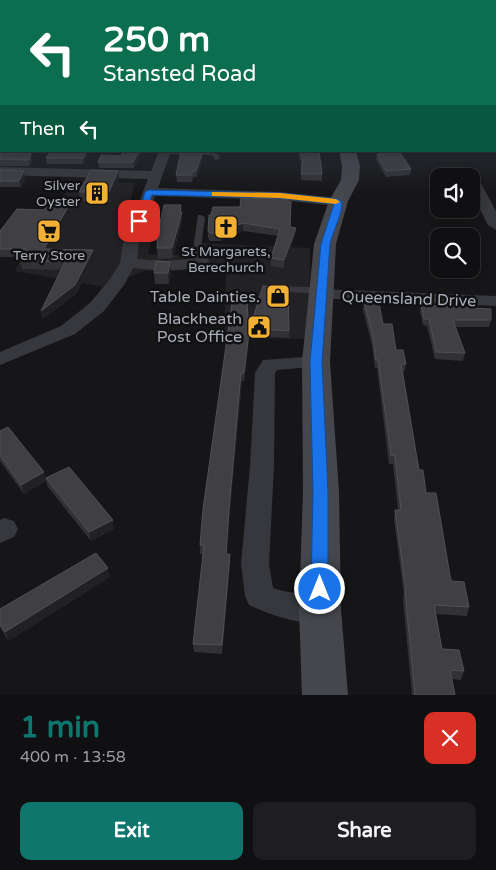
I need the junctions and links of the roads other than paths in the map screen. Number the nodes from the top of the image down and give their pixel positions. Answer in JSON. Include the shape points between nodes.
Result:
{"nodes":[{"id":1,"x":165,"y":152,"type":"edge"},
{"id":2,"x":347,"y":152,"type":"edge"},
{"id":3,"x":217,"y":159,"type":"dead end"},
{"id":4,"x":0,"y":171,"type":"edge"},
{"id":5,"x":156,"y":187,"type":"junction"},
{"id":6,"x":480,"y":196,"type":"edge"},
{"id":7,"x":338,"y":202,"type":"junction"},
{"id":8,"x":201,"y":216,"type":"dead end"},
{"id":9,"x":496,"y":225,"type":"edge"},
{"id":10,"x":128,"y":264,"type":"junction"},
{"id":11,"x":198,"y":264,"type":"joint"},
{"id":12,"x":269,"y":289,"type":"edge"},
{"id":13,"x":321,"y":294,"type":"junction"},
{"id":14,"x":496,"y":301,"type":"edge"},
{"id":15,"x":0,"y":359,"type":"edge"},
{"id":16,"x":316,"y":362,"type":"junction"},
{"id":17,"x":320,"y":609,"type":"junction"},
{"id":18,"x":325,"y":695,"type":"edge"}],
"edges":[{"from":1,"to":3,"type":"lane","via":[[212,153]]},
{"from":1,"to":5,"type":"street"},
{"from":2,"to":7,"type":"main road","via":[[351,175],[348,188]]},
{"from":4,"to":5,"type":"street"},
{"from":5,"to":7,"type":"street"},
{"from":5,"to":10,"type":"street","via":[[131,243]]},
{"from":6,"to":9,"type":"street"},
{"from":7,"to":13,"type":"main road","via":[[325,244]]},
{"from":8,"to":11,"type":"lane"},
{"from":10,"to":11,"type":"street"},
{"from":10,"to":15,"type":"street","via":[[97,307],[68,330]]},
{"from":12,"to":13,"type":"lane","via":[[308,290]]},
{"from":13,"to":14,"type":"street","name":"Queensland Drive"},
{"from":13,"to":16,"type":"main road"},
{"from":16,"to":17,"type":"main road","via":[[321,492]]},
{"from":16,"to":17,"type":"street","via":[[270,364],[265,374],[255,564],[260,596],[282,605]]},
{"from":17,"to":18,"type":"main road"}]}
